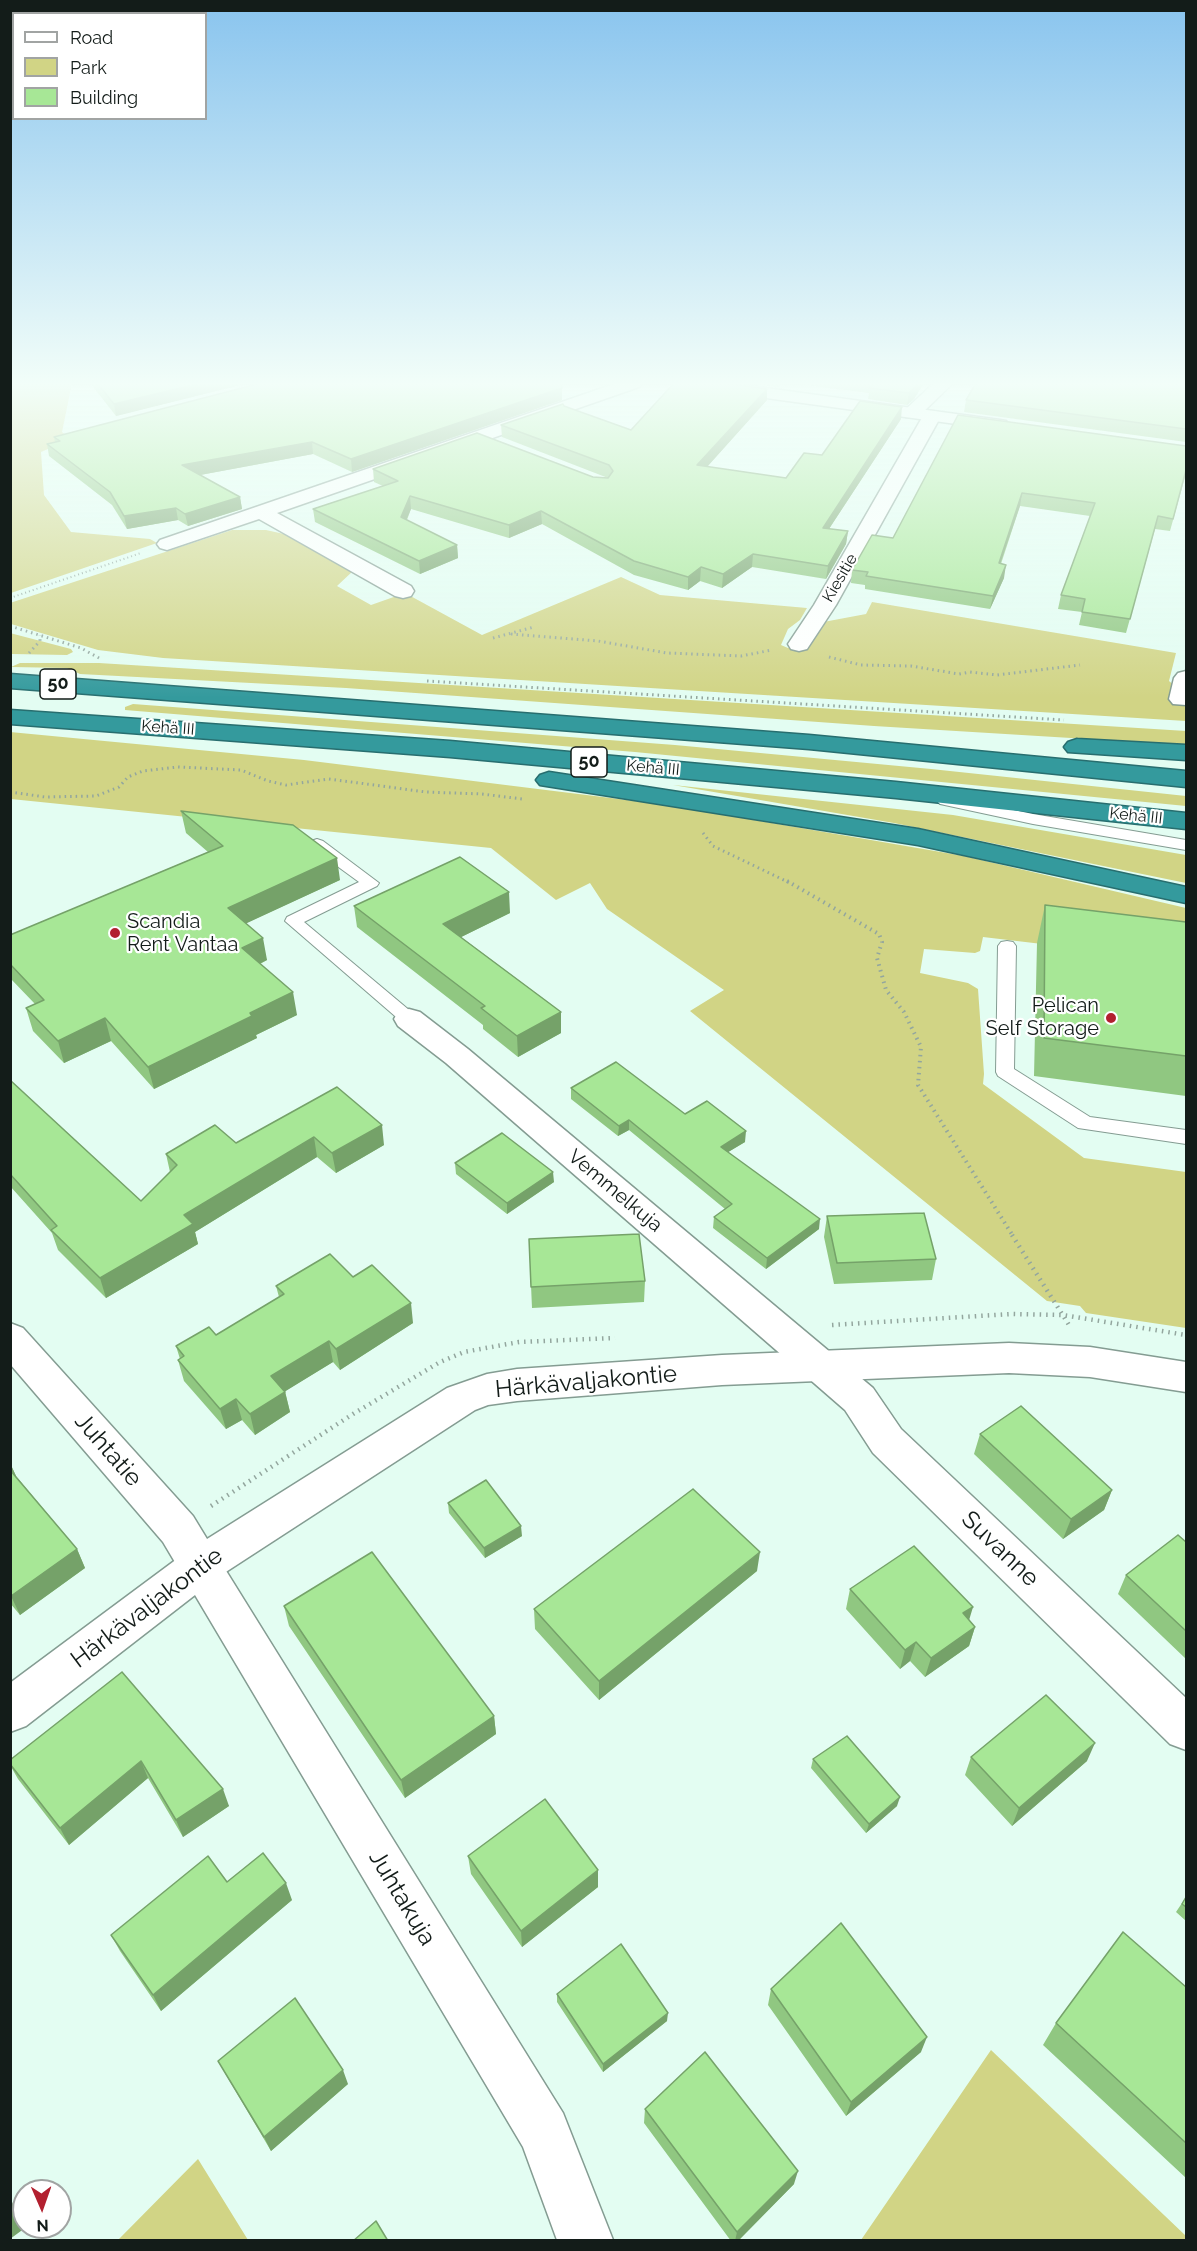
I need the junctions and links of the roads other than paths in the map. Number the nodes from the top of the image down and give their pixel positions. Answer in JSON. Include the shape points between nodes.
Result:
{"nodes":[{"id":1,"x":331,"y":488,"type":"edge"},
{"id":2,"x":884,"y":488,"type":"edge"},
{"id":3,"x":261,"y":512,"type":"junction"},
{"id":4,"x":167,"y":544,"type":"road end"},
{"id":5,"x":403,"y":591,"type":"dead end"},
{"id":6,"x":799,"y":644,"type":"road end"},
{"id":7,"x":10,"y":681,"type":"edge"},
{"id":8,"x":10,"y":717,"type":"edge"},
{"id":9,"x":281,"y":736,"type":"junction"},
{"id":10,"x":809,"y":742,"type":"junction"},
{"id":11,"x":1186,"y":753,"type":"edge"},
{"id":12,"x":1186,"y":779,"type":"edge"},
{"id":13,"x":896,"y":790,"type":"junction"},
{"id":14,"x":1186,"y":821,"type":"edge"},
{"id":15,"x":303,"y":840,"type":"edge"},
{"id":16,"x":1186,"y":844,"type":"edge"},
{"id":17,"x":1186,"y":895,"type":"edge"},
{"id":18,"x":1007,"y":946,"type":"dead end"},
{"id":19,"x":409,"y":1019,"type":"joint"},
{"id":20,"x":1186,"y":1137,"type":"edge"},
{"id":21,"x":10,"y":1338,"type":"edge"},
{"id":22,"x":819,"y":1365,"type":"junction"},
{"id":23,"x":1186,"y":1377,"type":"edge"},
{"id":24,"x":200,"y":1566,"type":"junction"},
{"id":25,"x":10,"y":1711,"type":"edge"},
{"id":26,"x":1186,"y":1728,"type":"edge"},
{"id":27,"x":585,"y":2241,"type":"edge"}],
"edges":[{"from":1,"to":3,"type":"street"},
{"from":2,"to":6,"type":"street","name":"Kiesitie","via":[[825,605]]},
{"from":3,"to":4,"type":"street"},
{"from":3,"to":5,"type":"street"},
{"from":7,"to":10,"type":"highway","name":"Kehä III","number":"50"},
{"from":8,"to":9,"type":"highway","name":"Kehä III","number":"50"},
{"from":9,"to":13,"type":"highway","name":"Kehä III","number":"50"},
{"from":9,"to":17,"type":"highway","via":[[389,762],[596,786],[918,837]]},
{"from":10,"to":11,"type":"highway","via":[[956,740]]},
{"from":10,"to":12,"type":"highway","name":"Kehä III","number":"50"},
{"from":13,"to":14,"type":"highway","name":"Kehä III","number":"50"},
{"from":13,"to":16,"type":"lane","via":[[1033,819]]},
{"from":15,"to":19,"type":"lane","via":[[315,842],[371,884],[293,921]]},
{"from":18,"to":20,"type":"lane","via":[[1005,1072],[1085,1123]]},
{"from":19,"to":22,"type":"street","name":"Vemmelkuja"},
{"from":21,"to":24,"type":"street","name":"Juhtatie","via":[[178,1529]]},
{"from":22,"to":23,"type":"street","name":"Härkävaljakontie","via":[[1009,1358],[1090,1362]]},
{"from":22,"to":24,"type":"street","name":"Härkävaljakontie","via":[[487,1390],[461,1399]]},
{"from":22,"to":26,"type":"street","name":"Suvanne","via":[[860,1399],[887,1441]]},
{"from":24,"to":25,"type":"street","name":"Härkävaljakontie"},
{"from":24,"to":27,"type":"street","name":"Juhtakuja","via":[[544,2132]]}]}
